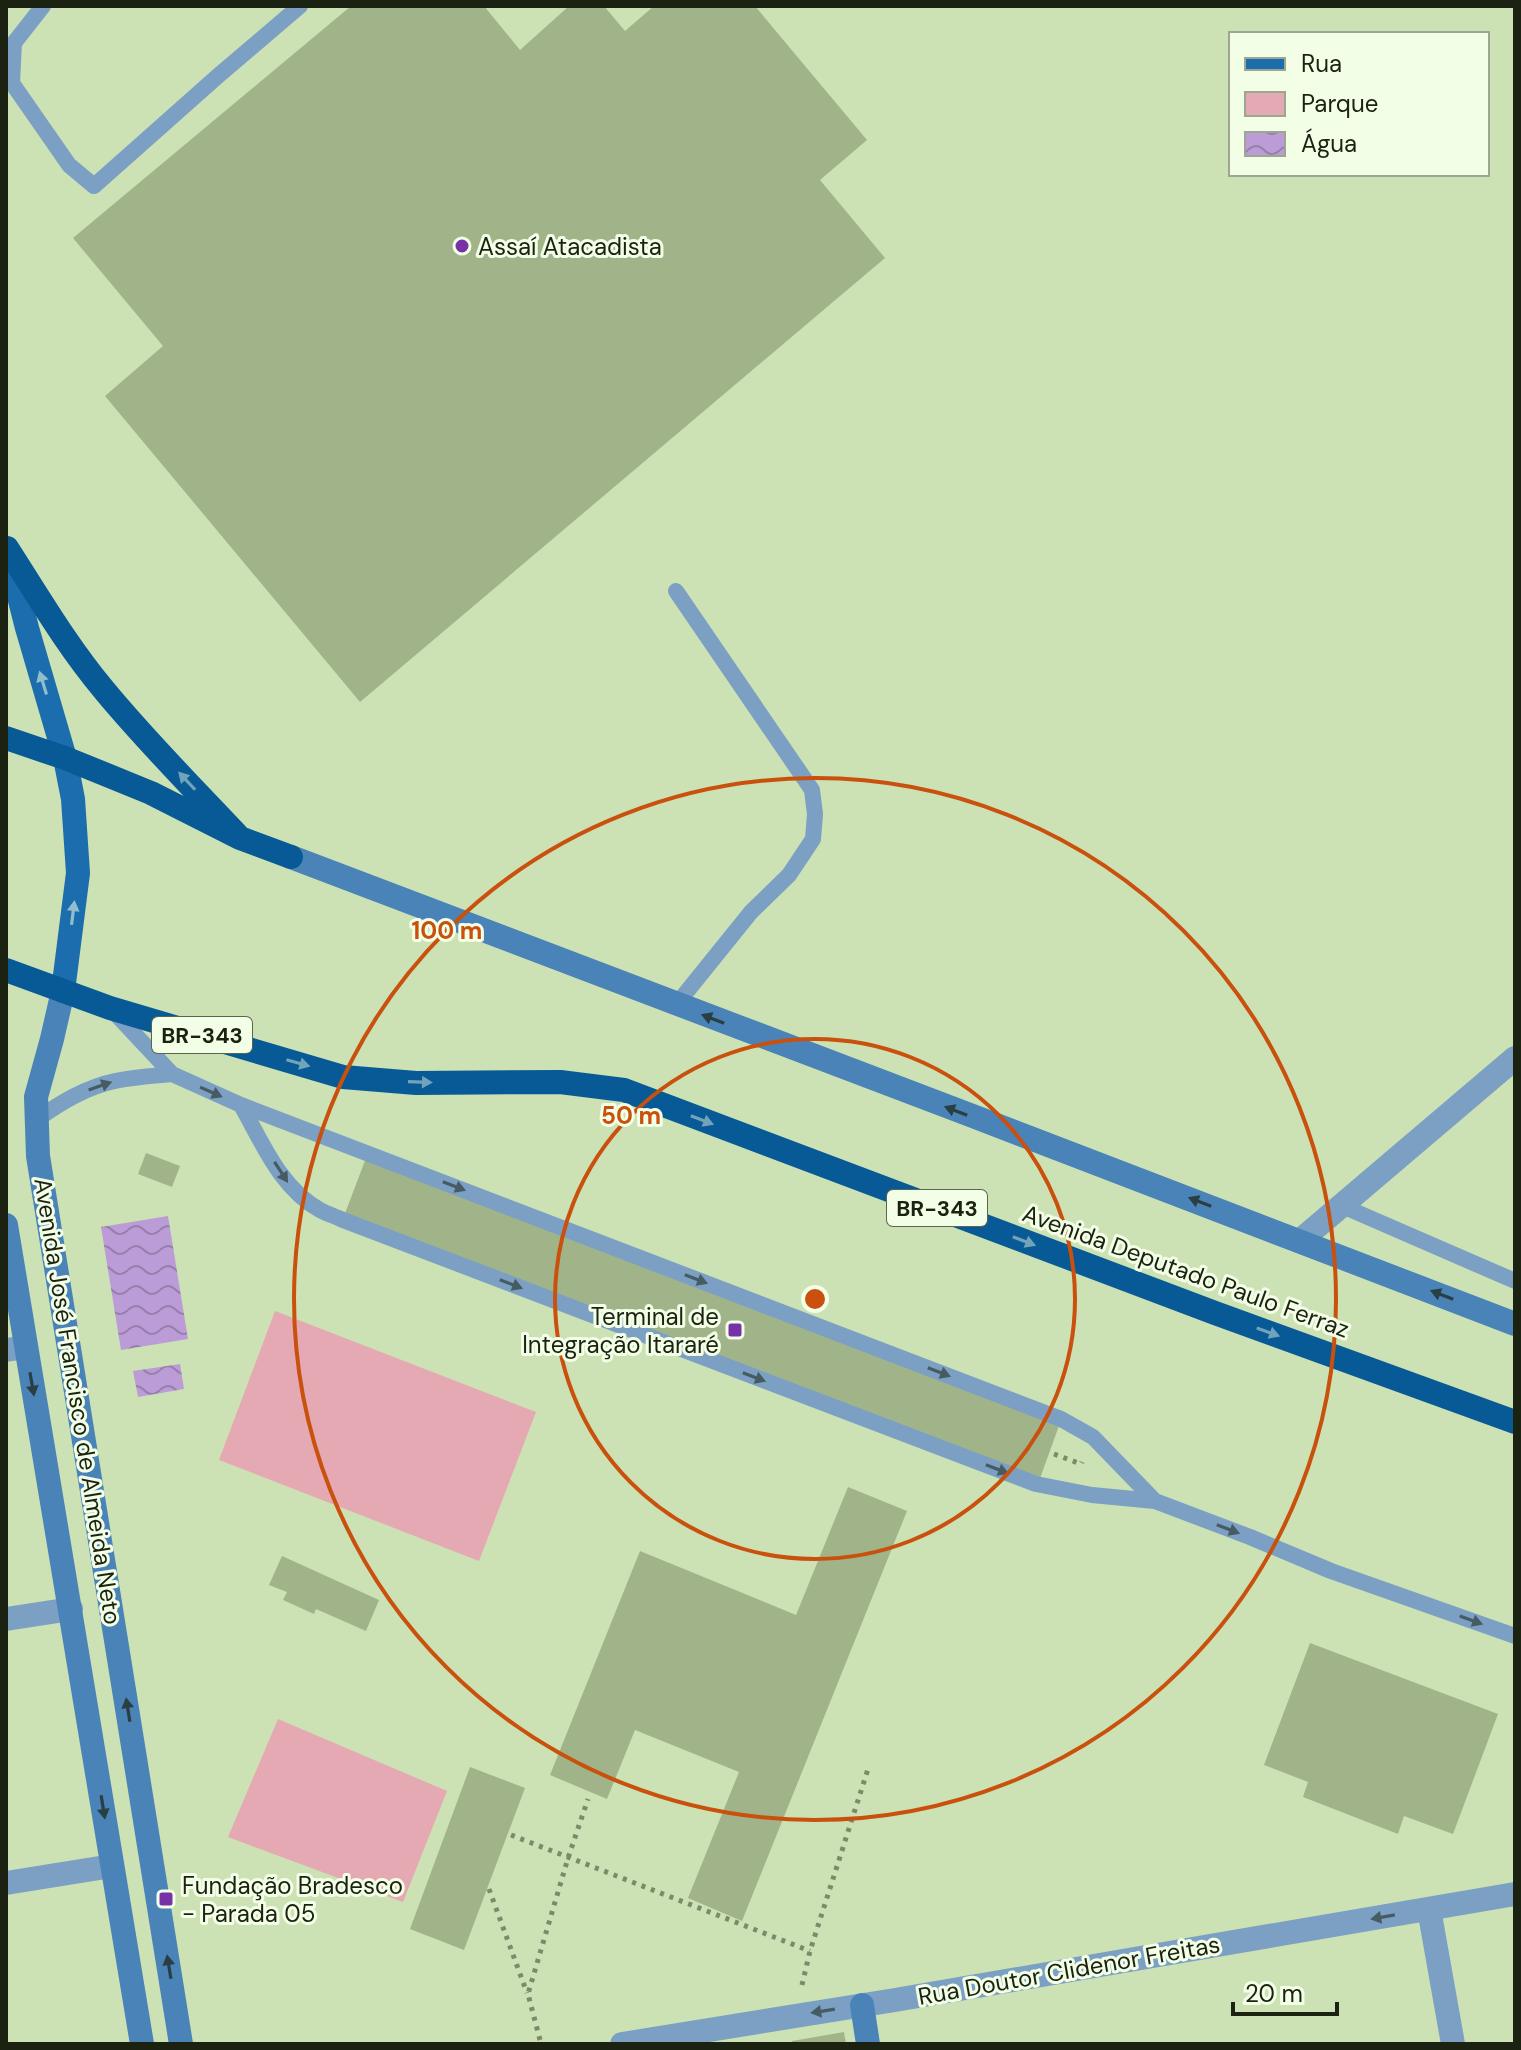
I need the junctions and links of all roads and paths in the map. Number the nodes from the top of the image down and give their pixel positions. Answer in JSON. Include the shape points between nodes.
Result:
{"nodes":[{"id":1,"x":43,"y":6,"type":"edge"},
{"id":2,"x":300,"y":6,"type":"edge"},
{"id":3,"x":7,"y":546,"type":"edge"},
{"id":4,"x":676,"y":591,"type":"dead end"},
{"id":5,"x":6,"y":738,"type":"edge"},
{"id":6,"x":65,"y":758,"type":"junction"},
{"id":7,"x":240,"y":838,"type":"junction"},
{"id":8,"x":291,"y":857,"type":"joint"},
{"id":9,"x":6,"y":970,"type":"edge"},
{"id":10,"x":63,"y":991,"type":"junction"},
{"id":11,"x":676,"y":1005,"type":"junction"},
{"id":12,"x":110,"y":1008,"type":"junction"},
{"id":13,"x":1515,"y":1058,"type":"edge"},
{"id":14,"x":172,"y":1074,"type":"junction"},
{"id":15,"x":241,"y":1105,"type":"junction"},
{"id":16,"x":36,"y":1120,"type":"junction"},
{"id":17,"x":1340,"y":1205,"type":"junction"},
{"id":18,"x":6,"y":1225,"type":"edge"},
{"id":19,"x":1301,"y":1240,"type":"junction"},
{"id":20,"x":1515,"y":1281,"type":"edge"},
{"id":21,"x":1515,"y":1324,"type":"edge"},
{"id":22,"x":16,"y":1349,"type":"edge"},
{"id":23,"x":1515,"y":1422,"type":"edge"},
{"id":24,"x":1155,"y":1501,"type":"junction"},
{"id":25,"x":71,"y":1609,"type":"junction"},
{"id":26,"x":6,"y":1619,"type":"edge"},
{"id":27,"x":1515,"y":1636,"type":"edge"},
{"id":28,"x":868,"y":1769,"type":"dead end"},
{"id":29,"x":588,"y":1799,"type":"dead end"},
{"id":30,"x":511,"y":1835,"type":"dead end"},
{"id":31,"x":568,"y":1858,"type":"junction"},
{"id":32,"x":112,"y":1866,"type":"junction"},
{"id":33,"x":6,"y":1883,"type":"edge"},
{"id":34,"x":489,"y":1889,"type":"dead end"},
{"id":35,"x":1515,"y":1894,"type":"edge"},
{"id":36,"x":1429,"y":1909,"type":"junction"},
{"id":37,"x":810,"y":1951,"type":"junction"},
{"id":38,"x":802,"y":1985,"type":"dead end"},
{"id":39,"x":528,"y":1994,"type":"junction"},
{"id":40,"x":862,"y":2005,"type":"junction"},
{"id":41,"x":540,"y":2040,"type":"dead end"},
{"id":42,"x":142,"y":2044,"type":"edge"},
{"id":43,"x":181,"y":2044,"type":"edge"},
{"id":44,"x":622,"y":2044,"type":"edge"},
{"id":45,"x":868,"y":2044,"type":"edge"},
{"id":46,"x":1453,"y":2044,"type":"edge"}],
"edges":[{"from":1,"to":2,"type":"lane","via":[[14,43],[12,83],[69,165],[94,186]]},
{"from":6,"to":3,"type":"main road","name":"Avenida José Francisco de Almeida Neto","one_way":true},
{"from":7,"to":3,"type":"highway","one_way":true,"via":[[104,690]]},
{"from":4,"to":11,"type":"lane","via":[[812,790],[815,814],[813,839],[789,875],[751,912]]},
{"from":5,"to":6,"type":"highway"},
{"from":6,"to":7,"type":"highway"},
{"from":10,"to":6,"type":"main road","name":"Avenida José Francisco de Almeida Neto","one_way":true,"via":[[78,873]]},
{"from":7,"to":8,"type":"highway"},
{"from":8,"to":11,"type":"main road"},
{"from":9,"to":10,"type":"highway","name":"Avenida Deputado Paulo Ferraz","number":"BR-343"},
{"from":10,"to":12,"type":"highway","name":"Avenida Deputado Paulo Ferraz","number":"BR-343"},
{"from":10,"to":16,"type":"main road","name":"Avenida José Francisco de Almeida Neto","via":[[36,1097]]},
{"from":19,"to":11,"type":"main road","one_way":true},
{"from":12,"to":14,"type":"lane"},
{"from":12,"to":23,"type":"highway","name":"Avenida Deputado Paulo Ferraz","number":"BR-343","one_way":true,"via":[[343,1077],[416,1083],[560,1082],[624,1090]]},
{"from":13,"to":17,"type":"street"},
{"from":14,"to":15,"type":"lane","one_way":true},
{"from":16,"to":14,"type":"lane","one_way":true,"via":[[82,1092],[115,1081]]},
{"from":15,"to":24,"type":"lane","one_way":true,"via":[[1061,1419],[1093,1437]]},
{"from":15,"to":24,"type":"lane","one_way":true,"via":[[283,1179],[318,1209],[1036,1484]]},
{"from":43,"to":16,"type":"main road","name":"Avenida José Francisco de Almeida Neto","one_way":true},
{"from":17,"to":19,"type":"street"},
{"from":17,"to":20,"type":"lane"},
{"from":18,"to":22,"type":"main road","name":"Avenida José Francisco de Almeida Neto"},
{"from":21,"to":19,"type":"main road","one_way":true},
{"from":22,"to":25,"type":"main road","name":"Avenida José Francisco de Almeida Neto","one_way":true},
{"from":24,"to":27,"type":"lane","one_way":true},
{"from":25,"to":26,"type":"street"},
{"from":25,"to":32,"type":"main road","name":"Avenida José Francisco de Almeida Neto","one_way":true},
{"from":28,"to":37,"type":"path"},
{"from":29,"to":31,"type":"path"},
{"from":30,"to":31,"type":"path"},
{"from":31,"to":37,"type":"path"},
{"from":31,"to":39,"type":"path"},
{"from":32,"to":33,"type":"street"},
{"from":32,"to":42,"type":"main road","name":"Avenida José Francisco de Almeida Neto"},
{"from":34,"to":39,"type":"path"},
{"from":35,"to":36,"type":"street","name":"Rua Doutor Clidenor Freitas"},
{"from":36,"to":40,"type":"street","name":"Rua Doutor Clidenor Freitas","one_way":true},
{"from":36,"to":46,"type":"street"},
{"from":37,"to":38,"type":"path"},
{"from":39,"to":41,"type":"path"},
{"from":40,"to":44,"type":"street","name":"Rua Doutor Clidenor Freitas","one_way":true},
{"from":40,"to":45,"type":"main road"}]}
